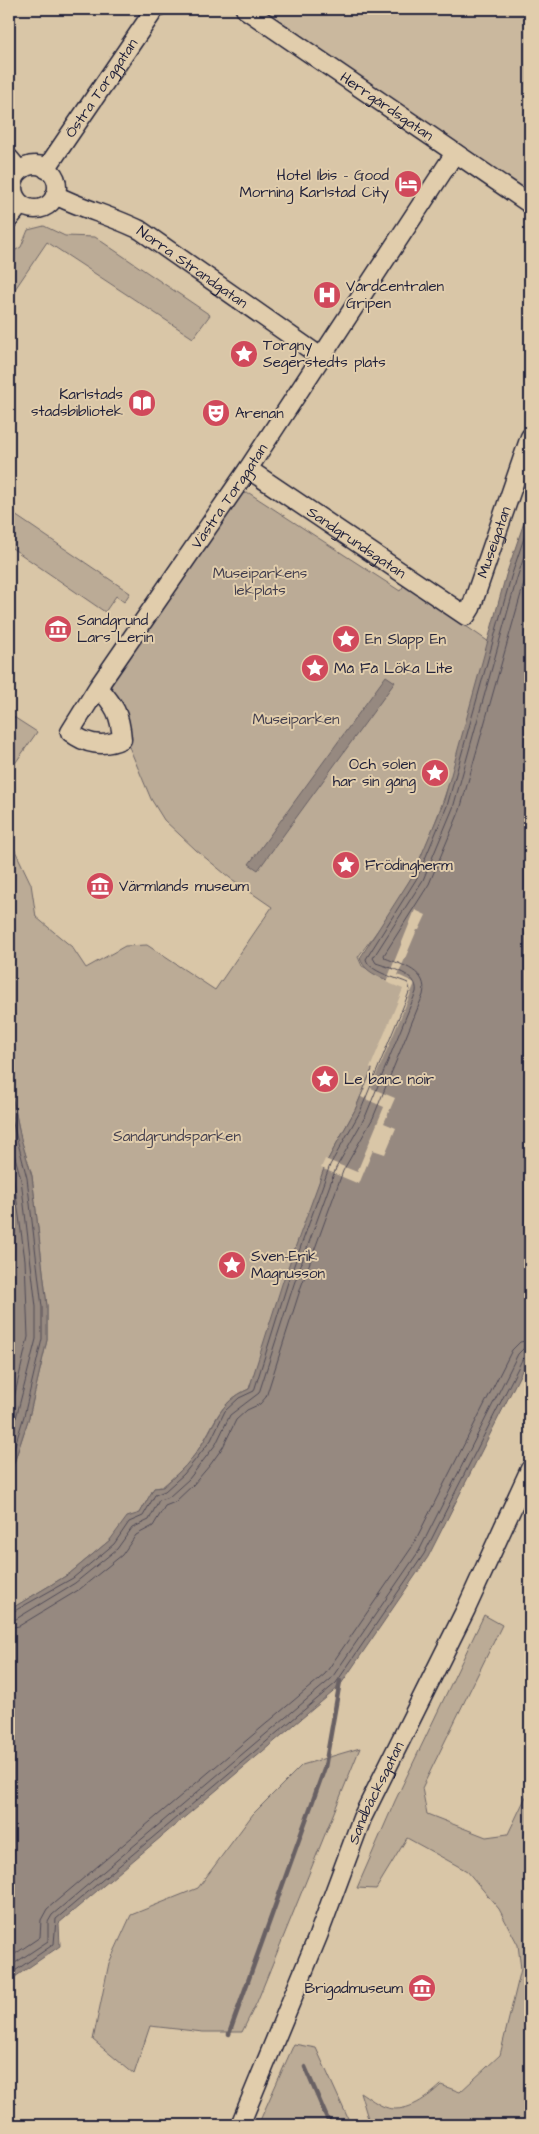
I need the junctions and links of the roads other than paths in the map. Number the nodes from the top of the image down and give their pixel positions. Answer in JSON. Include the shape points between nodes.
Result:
{"nodes":[{"id":1,"x":155,"y":9,"type":"edge"},
{"id":2,"x":245,"y":9,"type":"edge"},
{"id":3,"x":455,"y":153,"type":"junction"},
{"id":4,"x":14,"y":165,"type":"edge"},
{"id":5,"x":46,"y":169,"type":"junction"},
{"id":6,"x":55,"y":195,"type":"junction"},
{"id":7,"x":21,"y":204,"type":"junction"},
{"id":8,"x":530,"y":204,"type":"edge"},
{"id":9,"x":9,"y":219,"type":"edge"},
{"id":10,"x":321,"y":357,"type":"junction"},
{"id":11,"x":530,"y":437,"type":"edge"},
{"id":12,"x":248,"y":469,"type":"junction"},
{"id":13,"x":466,"y":616,"type":"joint"},
{"id":14,"x":98,"y":688,"type":"dead end"},
{"id":15,"x":530,"y":1469,"type":"edge"},
{"id":16,"x":240,"y":2125,"type":"edge"}],
"edges":[{"from":1,"to":5,"type":"street","name":"Östra Torggatan"},
{"from":2,"to":3,"type":"street","name":"Herrgårdsgatan"},
{"from":3,"to":8,"type":"street","name":"Herrgårdsgatan"},
{"from":3,"to":10,"type":"street","name":"Västra Torggatan"},
{"from":4,"to":5,"type":"street"},
{"from":4,"to":7,"type":"street","via":[[13,187]]},
{"from":5,"to":6,"type":"street","via":[[55,180]]},
{"from":6,"to":7,"type":"street","via":[[49,204],[40,208]]},
{"from":6,"to":10,"type":"street","name":"Norra Strandgatan","via":[[140,230]]},
{"from":7,"to":9,"type":"street"},
{"from":10,"to":12,"type":"street","name":"Västra Torggatan"},
{"from":11,"to":13,"type":"street","name":"Museigatan","via":[[472,608]]},
{"from":12,"to":13,"type":"street","name":"Sandgrundsgatan"},
{"from":12,"to":14,"type":"street","name":"Västra Torggatan"},
{"from":15,"to":16,"type":"street","name":"Sandbäcksgatan","via":[[466,1609],[362,1818],[318,1936]]}]}
